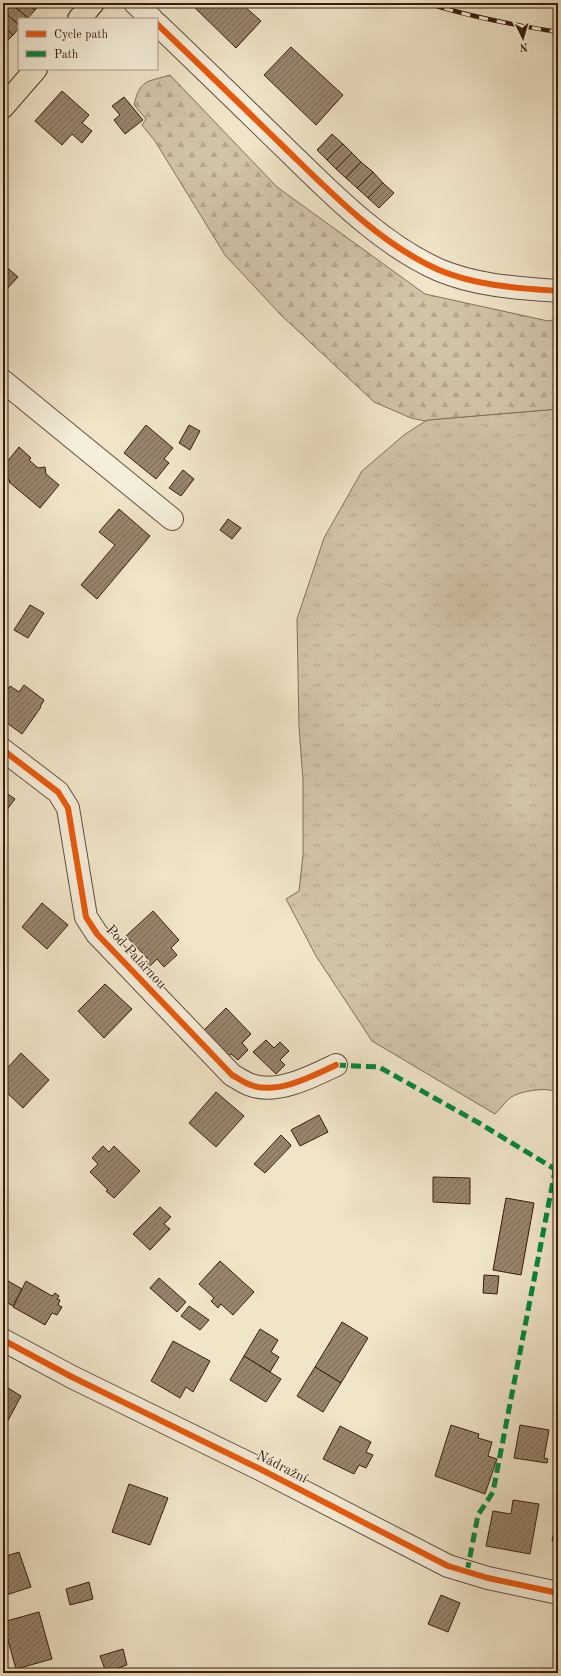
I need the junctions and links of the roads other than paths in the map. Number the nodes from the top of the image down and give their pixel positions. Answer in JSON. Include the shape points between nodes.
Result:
{"nodes":[{"id":1,"x":93,"y":3,"type":"edge"},
{"id":2,"x":135,"y":3,"type":"edge"},
{"id":3,"x":80,"y":18,"type":"edge"},
{"id":4,"x":151,"y":18,"type":"edge"},
{"id":5,"x":158,"y":25,"type":"edge"},
{"id":6,"x":35,"y":70,"type":"edge"},
{"id":7,"x":3,"y":107,"type":"edge"},
{"id":8,"x":558,"y":291,"type":"edge"},
{"id":9,"x":3,"y":381,"type":"edge"},
{"id":10,"x":172,"y":519,"type":"dead end"},
{"id":11,"x":3,"y":750,"type":"edge"},
{"id":12,"x":336,"y":1065,"type":"dead end"},
{"id":13,"x":3,"y":1340,"type":"edge"},
{"id":14,"x":558,"y":1593,"type":"edge"}],
"edges":[{"from":1,"to":3,"type":"main road"},
{"from":2,"to":4,"type":"street"},
{"from":5,"to":8,"type":"street","via":[[337,198],[411,256],[472,281]]},
{"from":6,"to":7,"type":"main road"},
{"from":9,"to":10,"type":"street"},
{"from":11,"to":12,"type":"street","name":"Pod Palárnou","via":[[58,792],[68,808],[86,917],[97,934],[232,1075],[252,1086],[271,1088],[298,1082]]},
{"from":13,"to":14,"type":"street","name":"Nádražní","via":[[448,1566],[488,1578]]}]}
